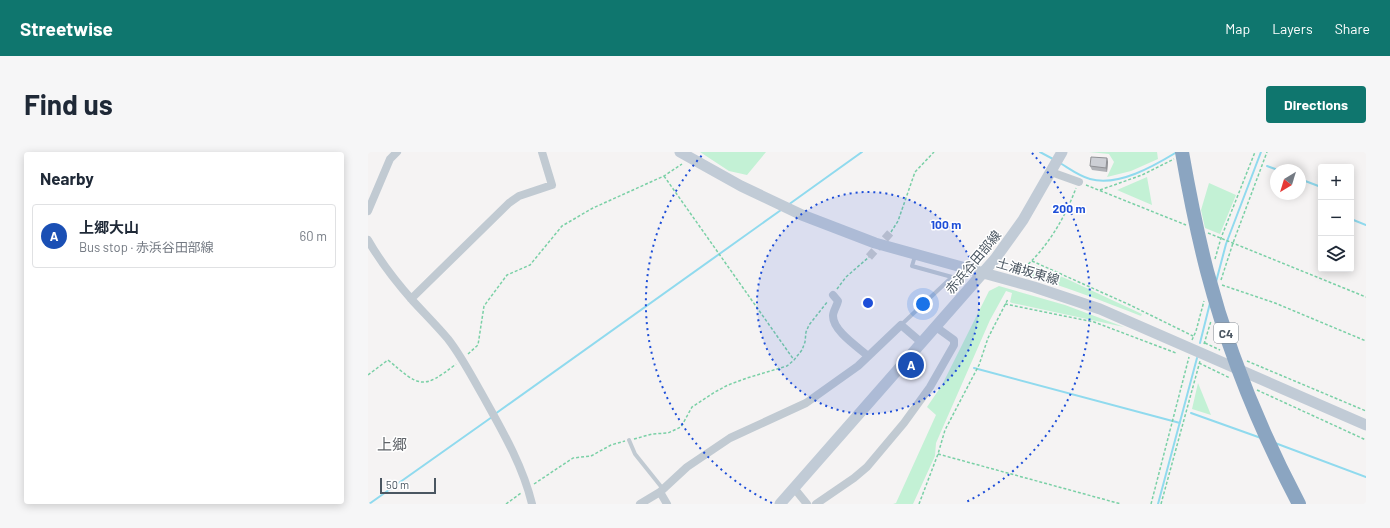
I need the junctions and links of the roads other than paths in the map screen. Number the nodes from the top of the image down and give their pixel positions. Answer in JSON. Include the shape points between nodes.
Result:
{"nodes":[{"id":1,"x":397,"y":152,"type":"edge"},
{"id":2,"x":542,"y":152,"type":"edge"},
{"id":3,"x":680,"y":152,"type":"edge"},
{"id":4,"x":1062,"y":152,"type":"edge"},
{"id":5,"x":1179,"y":155,"type":"edge"},
{"id":6,"x":1051,"y":172,"type":"junction"},
{"id":7,"x":1079,"y":182,"type":"road end"},
{"id":8,"x":368,"y":211,"type":"edge"},
{"id":9,"x":368,"y":240,"type":"edge"},
{"id":10,"x":916,"y":255,"type":"junction"},
{"id":11,"x":984,"y":273,"type":"junction"},
{"id":12,"x":833,"y":295,"type":"dead end"},
{"id":13,"x":411,"y":299,"type":"junction"},
{"id":14,"x":901,"y":325,"type":"junction"},
{"id":15,"x":936,"y":327,"type":"junction"},
{"id":16,"x":922,"y":343,"type":"junction"},
{"id":17,"x":868,"y":356,"type":"junction"},
{"id":18,"x":1366,"y":425,"type":"edge"},
{"id":19,"x":629,"y":440,"type":"road end"},
{"id":20,"x":794,"y":488,"type":"junction"},
{"id":21,"x":662,"y":490,"type":"junction"},
{"id":22,"x":532,"y":504,"type":"edge"},
{"id":23,"x":640,"y":504,"type":"edge"},
{"id":24,"x":667,"y":504,"type":"edge"},
{"id":25,"x":780,"y":504,"type":"edge"},
{"id":26,"x":807,"y":504,"type":"edge"},
{"id":27,"x":816,"y":504,"type":"edge"},
{"id":28,"x":1299,"y":504,"type":"edge"}],
"edges":[{"from":1,"to":8,"type":"street","via":[[390,160]]},
{"from":2,"to":13,"type":"street","via":[[552,185],[519,196],[508,203]]},
{"from":3,"to":10,"type":"main road","name":"土浦坂東線","via":[[741,186],[802,215],[875,243]]},
{"from":4,"to":6,"type":"main road","name":"赤浜谷田部線"},
{"from":5,"to":28,"type":"highway","number":"C4","via":[[1207,271],[1224,326],[1263,431]]},
{"from":6,"to":7,"type":"street"},
{"from":6,"to":11,"type":"main road","name":"赤浜谷田部線","via":[[1017,230]]},
{"from":9,"to":13,"type":"street"},
{"from":10,"to":11,"type":"main road","name":"土浦坂東線"},
{"from":10,"to":14,"type":"lane","via":[[912,266],[952,277]]},
{"from":11,"to":15,"type":"main road","name":"赤浜谷田部線"},
{"from":11,"to":18,"type":"main road","name":"土浦坂東線","via":[[1056,293],[1100,309],[1188,354],[1203,348]]},
{"from":12,"to":17,"type":"street","via":[[838,301],[833,314],[834,323]]},
{"from":13,"to":22,"type":"street","via":[[448,339],[462,360],[497,421],[528,488]]},
{"from":14,"to":16,"type":"street"},
{"from":14,"to":17,"type":"street"},
{"from":15,"to":16,"type":"main road","name":"赤浜谷田部線"},
{"from":15,"to":27,"type":"street","via":[[954,340],[954,345],[930,387],[867,467]]},
{"from":16,"to":20,"type":"main road","name":"赤浜谷田部線"},
{"from":17,"to":21,"type":"street","via":[[806,403],[730,438],[687,467]]},
{"from":19,"to":21,"type":"lane","via":[[634,454]]},
{"from":20,"to":25,"type":"main road","name":"赤浜谷田部線"},
{"from":20,"to":26,"type":"street"},
{"from":21,"to":23,"type":"street"},
{"from":21,"to":24,"type":"street"}]}
